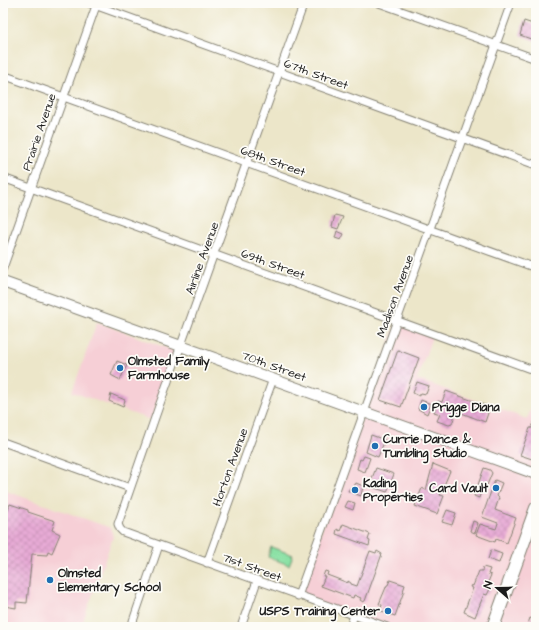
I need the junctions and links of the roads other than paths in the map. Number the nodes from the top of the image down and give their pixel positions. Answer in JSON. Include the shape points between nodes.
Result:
{"nodes":[{"id":1,"x":89,"y":3,"type":"edge"},
{"id":2,"x":304,"y":3,"type":"edge"},
{"id":3,"x":380,"y":3,"type":"edge"},
{"id":4,"x":511,"y":3,"type":"edge"},
{"id":5,"x":97,"y":4,"type":"edge"},
{"id":6,"x":496,"y":45,"type":"junction"},
{"id":7,"x":536,"y":59,"type":"edge"},
{"id":8,"x":280,"y":72,"type":"junction"},
{"id":9,"x":3,"y":75,"type":"edge"},
{"id":10,"x":63,"y":97,"type":"junction"},
{"id":11,"x":463,"y":138,"type":"junction"},
{"id":12,"x":247,"y":163,"type":"junction"},
{"id":13,"x":536,"y":165,"type":"edge"},
{"id":14,"x":3,"y":178,"type":"edge"},
{"id":15,"x":31,"y":188,"type":"junction"},
{"id":16,"x":430,"y":230,"type":"junction"},
{"id":17,"x":214,"y":254,"type":"junction"},
{"id":18,"x":3,"y":268,"type":"edge"},
{"id":19,"x":536,"y":268,"type":"edge"},
{"id":20,"x":3,"y":282,"type":"edge"},
{"id":21,"x":397,"y":321,"type":"junction"},
{"id":22,"x":181,"y":346,"type":"junction"},
{"id":23,"x":536,"y":371,"type":"edge"},
{"id":24,"x":273,"y":379,"type":"junction"},
{"id":25,"x":364,"y":412,"type":"junction"},
{"id":26,"x":3,"y":442,"type":"edge"},
{"id":27,"x":536,"y":474,"type":"edge"},
{"id":28,"x":130,"y":488,"type":"junction"},
{"id":29,"x":536,"y":508,"type":"edge"},
{"id":30,"x":119,"y":519,"type":"joint"},
{"id":31,"x":159,"y":545,"type":"junction"},
{"id":32,"x":207,"y":563,"type":"junction"},
{"id":33,"x":257,"y":581,"type":"junction"},
{"id":34,"x":298,"y":596,"type":"junction"},
{"id":35,"x":354,"y":615,"type":"junction"},
{"id":36,"x":131,"y":627,"type":"edge"},
{"id":37,"x":241,"y":627,"type":"edge"},
{"id":38,"x":350,"y":627,"type":"edge"},
{"id":39,"x":387,"y":627,"type":"edge"},
{"id":40,"x":493,"y":627,"type":"edge"}],
"edges":[{"from":1,"to":5,"type":"street","name":"67th Street"},
{"from":2,"to":8,"type":"street","name":"Airline Avenue"},
{"from":3,"to":6,"type":"street"},
{"from":4,"to":6,"type":"street","name":"Madison Avenue"},
{"from":5,"to":8,"type":"street","name":"67th Street"},
{"from":5,"to":10,"type":"street","name":"Prairie Avenue"},
{"from":6,"to":7,"type":"street"},
{"from":6,"to":11,"type":"street","name":"Madison Avenue"},
{"from":8,"to":11,"type":"street","name":"67th Street"},
{"from":8,"to":12,"type":"street","name":"Airline Avenue"},
{"from":9,"to":10,"type":"street","name":"68th Street"},
{"from":10,"to":12,"type":"street","name":"68th Street"},
{"from":10,"to":15,"type":"street","name":"Prairie Avenue"},
{"from":11,"to":13,"type":"street","name":"67th Street"},
{"from":11,"to":16,"type":"street","name":"Madison Avenue"},
{"from":12,"to":16,"type":"street","name":"68th Street"},
{"from":12,"to":17,"type":"street","name":"Airline Avenue"},
{"from":14,"to":15,"type":"street","name":"69th Street"},
{"from":15,"to":17,"type":"street","name":"69th Street"},
{"from":15,"to":18,"type":"street","name":"Prairie Avenue"},
{"from":16,"to":19,"type":"street","name":"68th Street"},
{"from":16,"to":21,"type":"street","name":"Madison Avenue"},
{"from":17,"to":21,"type":"street","name":"69th Street"},
{"from":17,"to":22,"type":"street","name":"Airline Avenue"},
{"from":20,"to":22,"type":"main road","name":"70th Street"},
{"from":21,"to":23,"type":"street","name":"69th Street"},
{"from":21,"to":25,"type":"street","name":"Madison Avenue"},
{"from":22,"to":24,"type":"main road","name":"70th Street"},
{"from":22,"to":28,"type":"street","name":"Airline Avenue"},
{"from":24,"to":25,"type":"main road","name":"70th Street"},
{"from":24,"to":32,"type":"street","name":"Horton Avenue"},
{"from":25,"to":27,"type":"main road","name":"70th Street"},
{"from":25,"to":34,"type":"street","name":"Madison Avenue"},
{"from":26,"to":28,"type":"street"},
{"from":28,"to":30,"type":"street","name":"Airline Avenue"},
{"from":29,"to":40,"type":"main road"},
{"from":30,"to":31,"type":"street","name":"71st Street","via":[[118,524],[123,532]]},
{"from":31,"to":32,"type":"street","name":"71st Street"},
{"from":31,"to":36,"type":"street"},
{"from":32,"to":33,"type":"street","name":"71st Street"},
{"from":33,"to":34,"type":"street","name":"71st Street"},
{"from":33,"to":37,"type":"street"},
{"from":34,"to":35,"type":"street","name":"71st Street"},
{"from":35,"to":38,"type":"street"},
{"from":35,"to":39,"type":"street","name":"71st Street"}]}
